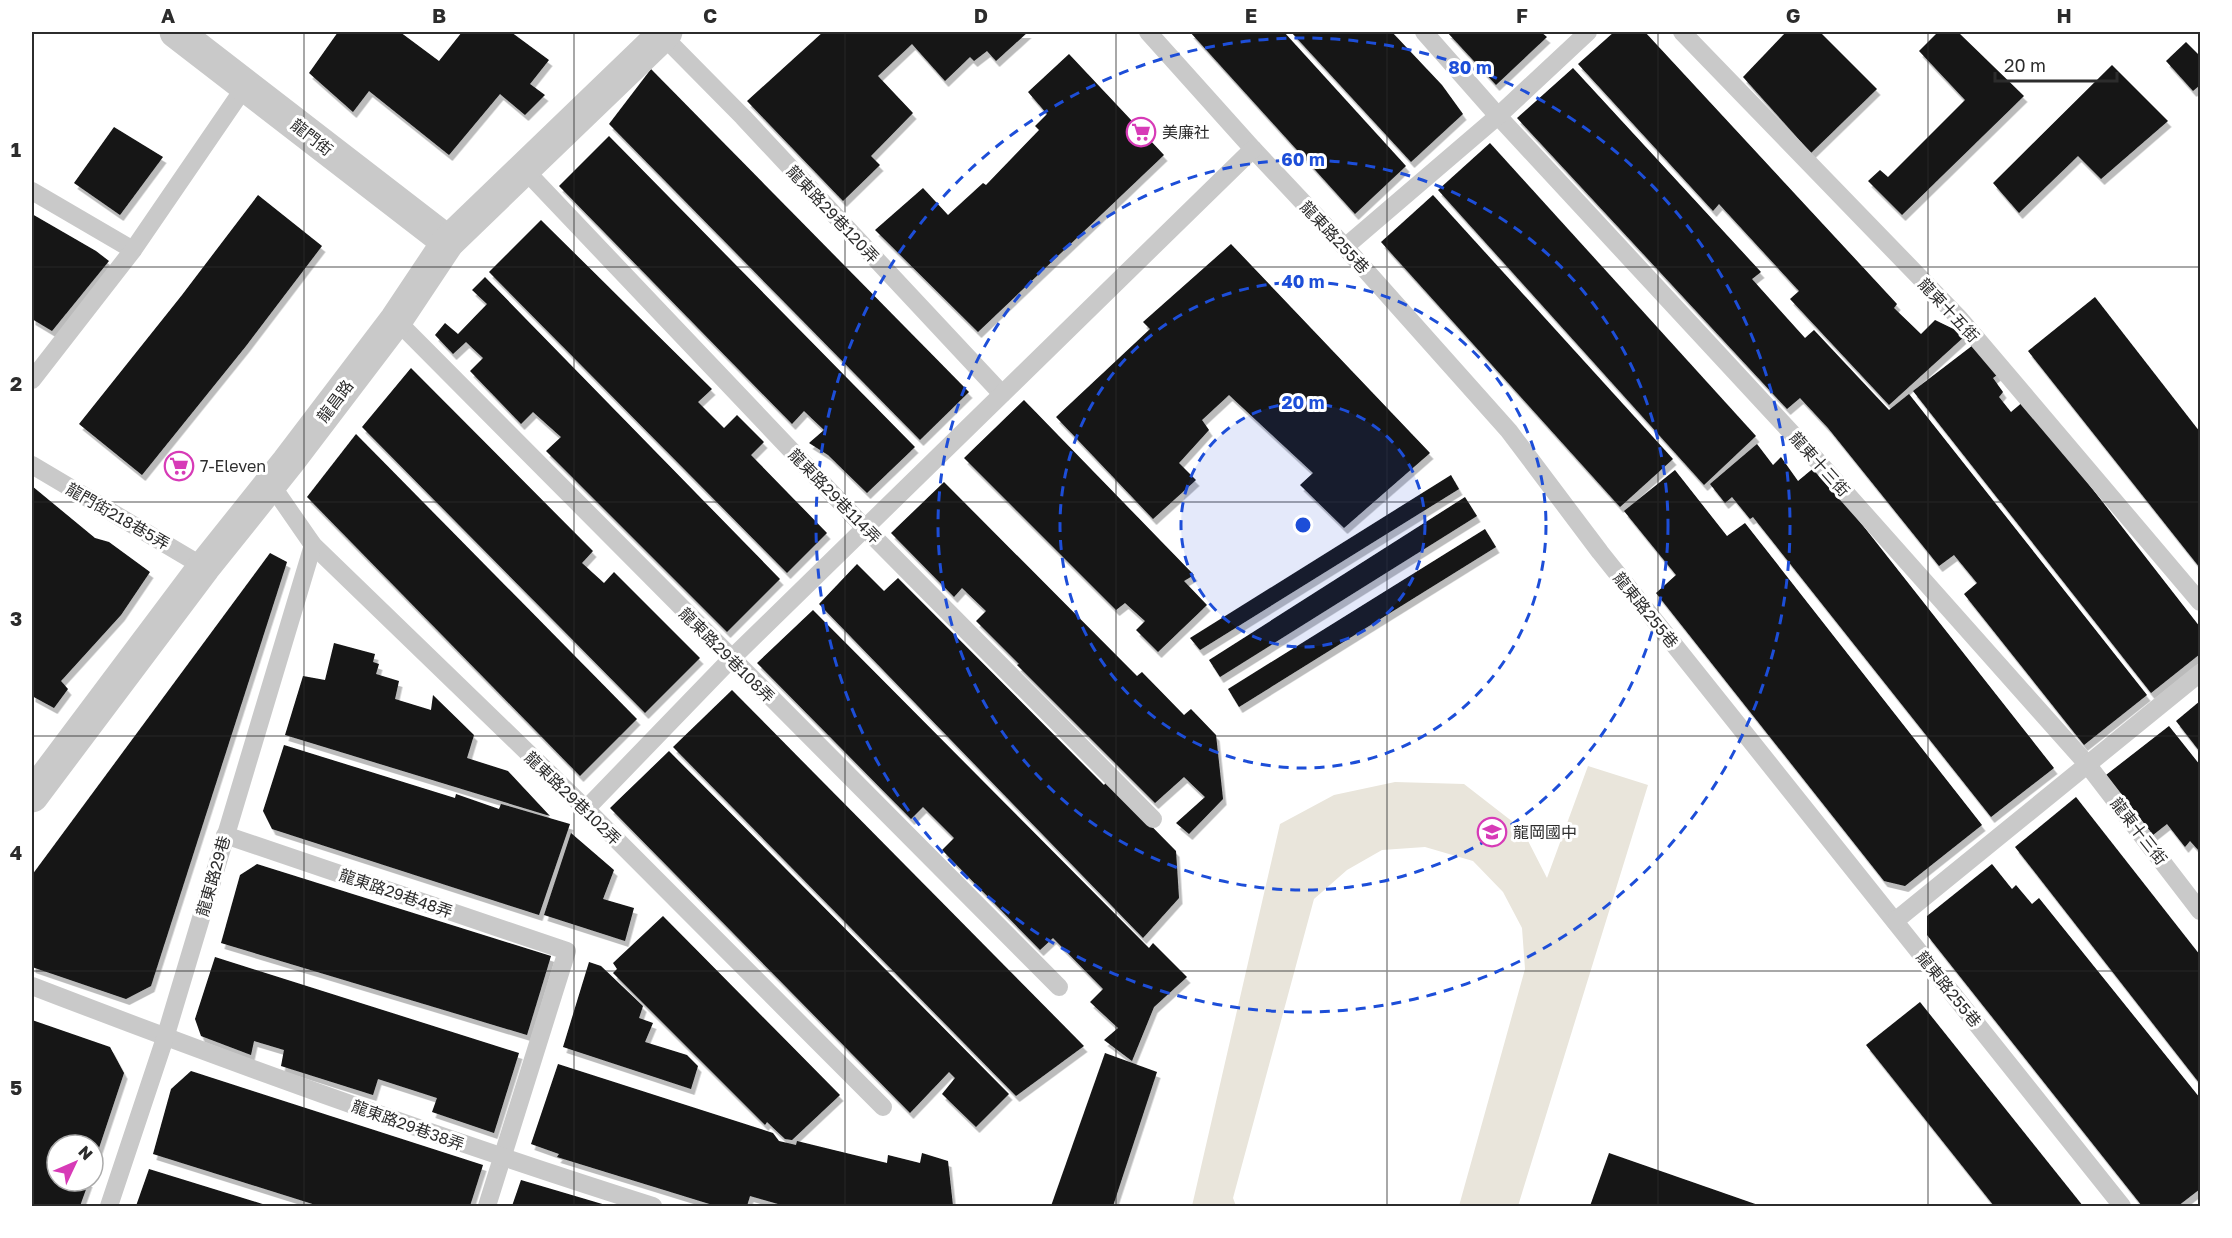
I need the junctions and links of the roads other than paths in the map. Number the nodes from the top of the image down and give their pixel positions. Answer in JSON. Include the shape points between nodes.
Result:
{"nodes":[{"id":1,"x":176,"y":32,"type":"edge"},
{"id":2,"x":1148,"y":32,"type":"edge"},
{"id":3,"x":1424,"y":32,"type":"edge"},
{"id":4,"x":1587,"y":32,"type":"edge"},
{"id":5,"x":1682,"y":32,"type":"edge"},
{"id":6,"x":664,"y":33,"type":"edge"},
{"id":7,"x":246,"y":85,"type":"junction"},
{"id":8,"x":1498,"y":116,"type":"junction"},
{"id":9,"x":1253,"y":149,"type":"junction"},
{"id":10,"x":523,"y":168,"type":"junction"},
{"id":11,"x":32,"y":191,"type":"edge"},
{"id":12,"x":448,"y":242,"type":"junction"},
{"id":13,"x":1345,"y":247,"type":"junction"},
{"id":14,"x":133,"y":250,"type":"junction"},
{"id":15,"x":396,"y":320,"type":"junction"},
{"id":16,"x":32,"y":380,"type":"edge"},
{"id":17,"x":1002,"y":394,"type":"junction"},
{"id":18,"x":32,"y":465,"type":"edge"},
{"id":19,"x":270,"y":483,"type":"junction"},
{"id":20,"x":865,"y":528,"type":"junction"},
{"id":21,"x":313,"y":545,"type":"junction"},
{"id":22,"x":204,"y":567,"type":"junction"},
{"id":23,"x":2200,"y":602,"type":"edge"},
{"id":24,"x":731,"y":659,"type":"junction"},
{"id":25,"x":2200,"y":673,"type":"edge"},
{"id":26,"x":2087,"y":764,"type":"junction"},
{"id":27,"x":32,"y":796,"type":"edge"},
{"id":28,"x":586,"y":809,"type":"junction"},
{"id":29,"x":1153,"y":819,"type":"dead end"},
{"id":30,"x":225,"y":835,"type":"junction"},
{"id":31,"x":2200,"y":911,"type":"edge"},
{"id":32,"x":1895,"y":921,"type":"junction"},
{"id":33,"x":32,"y":986,"type":"edge"},
{"id":34,"x":1059,"y":987,"type":"dead end"},
{"id":35,"x":165,"y":1038,"type":"junction"},
{"id":36,"x":883,"y":1107,"type":"dead end"},
{"id":37,"x":501,"y":1158,"type":"junction"},
{"id":38,"x":109,"y":1206,"type":"edge"},
{"id":39,"x":487,"y":1206,"type":"edge"},
{"id":40,"x":653,"y":1206,"type":"edge"},
{"id":41,"x":2122,"y":1206,"type":"edge"}],
"edges":[{"from":1,"to":7,"type":"street","name":"龍門街"},
{"from":2,"to":9,"type":"lane","name":"龍東路255巷"},
{"from":3,"to":8,"type":"lane","name":"龍東十三街"},
{"from":4,"to":8,"type":"lane"},
{"from":5,"to":23,"type":"lane","name":"龍東十五街","via":[[1960,320]]},
{"from":6,"to":10,"type":"street","name":"龍昌路"},
{"from":6,"to":17,"type":"lane","name":"龍東路29巷120弄"},
{"from":7,"to":12,"type":"street","name":"龍門街"},
{"from":7,"to":14,"type":"lane"},
{"from":8,"to":13,"type":"lane"},
{"from":8,"to":26,"type":"lane","name":"龍東十三街","via":[[1813,456]]},
{"from":9,"to":13,"type":"lane","name":"龍東路255巷"},
{"from":9,"to":17,"type":"lane"},
{"from":10,"to":12,"type":"street","name":"龍昌路"},
{"from":10,"to":20,"type":"lane","name":"龍東路29巷114弄"},
{"from":11,"to":14,"type":"lane"},
{"from":12,"to":15,"type":"street","name":"龍昌路"},
{"from":13,"to":32,"type":"lane","name":"龍東路255巷","via":[[1509,431],[1600,552]]},
{"from":14,"to":16,"type":"lane"},
{"from":15,"to":19,"type":"street","name":"龍昌路"},
{"from":15,"to":24,"type":"lane","name":"龍東路29巷108弄"},
{"from":17,"to":20,"type":"lane"},
{"from":18,"to":22,"type":"lane","name":"龍門街218巷5弄"},
{"from":19,"to":21,"type":"lane","name":"龍東路29巷102弄"},
{"from":19,"to":22,"type":"street","name":"龍昌路"},
{"from":20,"to":24,"type":"lane"},
{"from":20,"to":29,"type":"lane","name":"龍東路29巷114弄"},
{"from":21,"to":28,"type":"lane","name":"龍東路29巷102弄"},
{"from":21,"to":30,"type":"lane","name":"龍東路29巷"},
{"from":22,"to":27,"type":"street","name":"龍昌路"},
{"from":24,"to":28,"type":"lane"},
{"from":24,"to":34,"type":"lane","name":"龍東路29巷108弄"},
{"from":25,"to":26,"type":"lane"},
{"from":26,"to":31,"type":"lane","name":"龍東十三街"},
{"from":26,"to":32,"type":"lane"},
{"from":28,"to":36,"type":"lane","name":"龍東路29巷102弄"},
{"from":30,"to":35,"type":"lane","name":"龍東路29巷"},
{"from":30,"to":37,"type":"lane","name":"龍東路29巷48弄","via":[[567,951]]},
{"from":32,"to":41,"type":"lane","name":"龍東路255巷"},
{"from":33,"to":35,"type":"lane","name":"龍東路29巷38弄"},
{"from":35,"to":37,"type":"lane","name":"龍東路29巷38弄"},
{"from":35,"to":38,"type":"lane","name":"龍東路29巷"},
{"from":37,"to":39,"type":"lane"},
{"from":37,"to":40,"type":"lane","name":"龍東路29巷38弄"}]}
